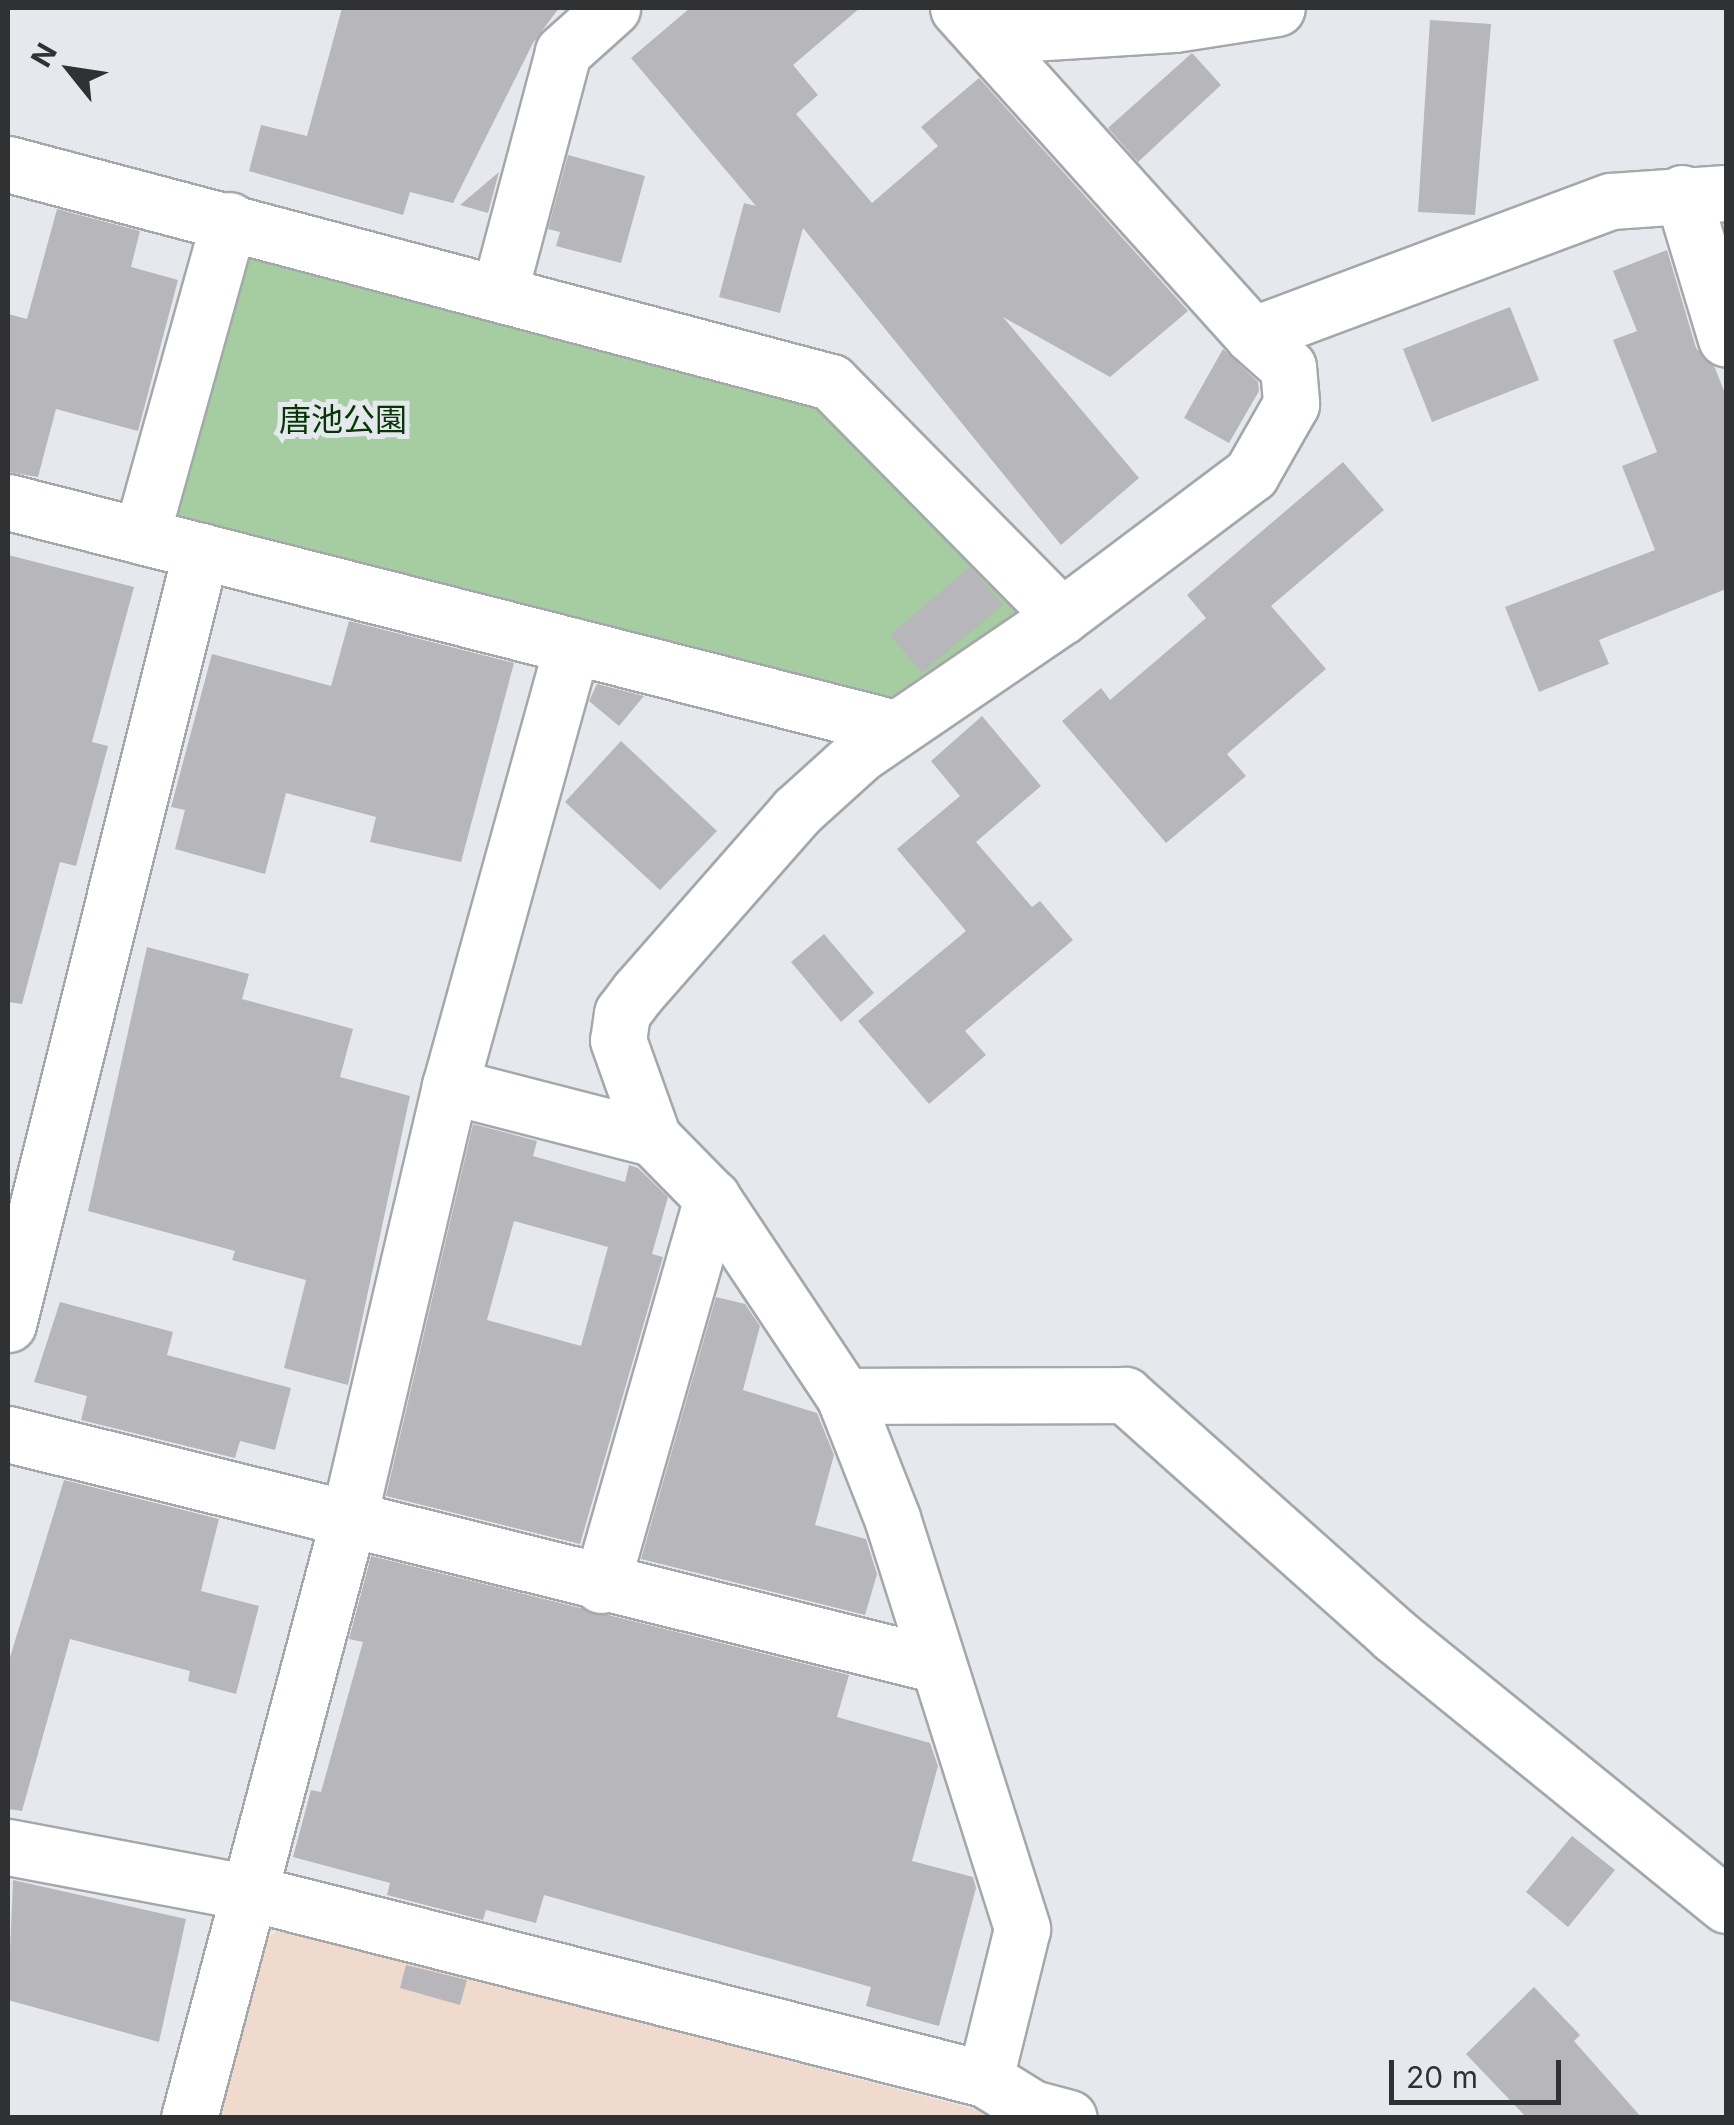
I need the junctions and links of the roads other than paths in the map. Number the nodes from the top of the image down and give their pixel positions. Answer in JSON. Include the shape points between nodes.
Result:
{"nodes":[{"id":1,"x":612,"y":8,"type":"edge"},
{"id":2,"x":1276,"y":8,"type":"edge"},
{"id":3,"x":971,"y":22,"type":"edge"},
{"id":4,"x":8,"y":164,"type":"edge"},
{"id":5,"x":1704,"y":193,"type":"edge"},
{"id":6,"x":229,"y":220,"type":"junction"},
{"id":7,"x":499,"y":293,"type":"junction"},
{"id":8,"x":1252,"y":335,"type":"junction"},
{"id":9,"x":1726,"y":339,"type":"edge"},
{"id":10,"x":8,"y":502,"type":"edge"},
{"id":11,"x":141,"y":536,"type":"junction"},
{"id":12,"x":202,"y":551,"type":"junction"},
{"id":13,"x":1062,"y":616,"type":"junction"},
{"id":14,"x":572,"y":646,"type":"junction"},
{"id":15,"x":895,"y":728,"type":"junction"},
{"id":16,"x":450,"y":1086,"type":"junction"},
{"id":17,"x":653,"y":1138,"type":"junction"},
{"id":18,"x":712,"y":1198,"type":"junction"},
{"id":19,"x":8,"y":1324,"type":"edge"},
{"id":20,"x":844,"y":1396,"type":"junction"},
{"id":21,"x":8,"y":1434,"type":"edge"},
{"id":22,"x":348,"y":1521,"type":"junction"},
{"id":23,"x":602,"y":1585,"type":"junction"},
{"id":24,"x":934,"y":1664,"type":"junction"},
{"id":25,"x":8,"y":1846,"type":"edge"},
{"id":26,"x":247,"y":1892,"type":"junction"},
{"id":27,"x":1726,"y":1906,"type":"edge"},
{"id":28,"x":986,"y":2079,"type":"junction"},
{"id":29,"x":188,"y":2118,"type":"edge"},
{"id":30,"x":1069,"y":2118,"type":"edge"}],
"edges":[{"from":1,"to":7,"type":"street","via":[[564,52]]},
{"from":2,"to":3,"type":"street","via":[[1174,24]]},
{"from":3,"to":8,"type":"street"},
{"from":4,"to":6,"type":"street"},
{"from":5,"to":8,"type":"street","via":[[1611,201]]},
{"from":5,"to":9,"type":"street"},
{"from":6,"to":7,"type":"street"},
{"from":6,"to":11,"type":"street"},
{"from":7,"to":13,"type":"street","via":[[831,382]]},
{"from":8,"to":13,"type":"street","via":[[1288,367],[1291,404],[1251,474]]},
{"from":10,"to":11,"type":"street"},
{"from":11,"to":12,"type":"street"},
{"from":12,"to":14,"type":"street"},
{"from":12,"to":19,"type":"street"},
{"from":13,"to":15,"type":"street"},
{"from":14,"to":15,"type":"street"},
{"from":14,"to":16,"type":"street"},
{"from":15,"to":17,"type":"street","via":[[797,812],[622,1013],[618,1040]]},
{"from":16,"to":17,"type":"street"},
{"from":16,"to":22,"type":"street"},
{"from":17,"to":18,"type":"street"},
{"from":18,"to":20,"type":"street"},
{"from":18,"to":23,"type":"street"},
{"from":20,"to":24,"type":"street","via":[[892,1518]]},
{"from":20,"to":27,"type":"street","via":[[1125,1396],[1394,1635]]},
{"from":21,"to":22,"type":"street"},
{"from":22,"to":23,"type":"street"},
{"from":22,"to":26,"type":"street"},
{"from":23,"to":24,"type":"street"},
{"from":24,"to":28,"type":"street","via":[[1022,1929]]},
{"from":25,"to":26,"type":"street"},
{"from":26,"to":28,"type":"street"},
{"from":26,"to":29,"type":"street"},
{"from":28,"to":30,"type":"street","via":[[1032,2108]]}]}
